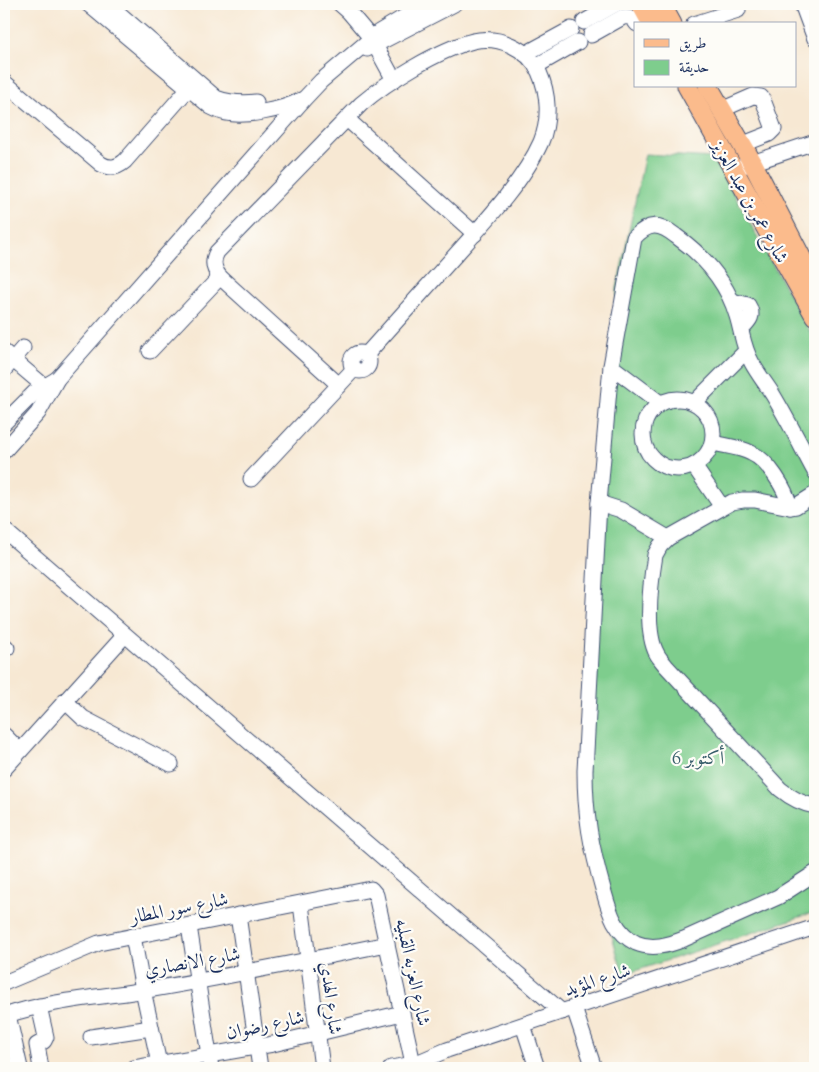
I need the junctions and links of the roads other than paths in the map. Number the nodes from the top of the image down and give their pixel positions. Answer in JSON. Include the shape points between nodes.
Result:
{"nodes":[{"id":1,"x":88,"y":4,"type":"edge"},
{"id":2,"x":108,"y":4,"type":"edge"},
{"id":3,"x":340,"y":4,"type":"edge"},
{"id":4,"x":426,"y":4,"type":"edge"},
{"id":5,"x":454,"y":4,"type":"edge"},
{"id":6,"x":616,"y":4,"type":"edge"},
{"id":7,"x":802,"y":4,"type":"edge"},
{"id":8,"x":738,"y":10,"type":"dead end"},
{"id":9,"x":648,"y":11,"type":"edge"},
{"id":10,"x":812,"y":21,"type":"edge"},
{"id":11,"x":668,"y":22,"type":"edge"},
{"id":12,"x":700,"y":22,"type":"edge"},
{"id":13,"x":581,"y":32,"type":"junction"},
{"id":14,"x":815,"y":39,"type":"edge"},
{"id":15,"x":373,"y":42,"type":"junction"},
{"id":16,"x":525,"y":54,"type":"junction"},
{"id":17,"x":536,"y":66,"type":"junction"},
{"id":18,"x":394,"y":80,"type":"junction"},
{"id":19,"x":4,"y":82,"type":"edge"},
{"id":20,"x":188,"y":88,"type":"junction"},
{"id":21,"x":691,"y":88,"type":"edge"},
{"id":22,"x":691,"y":88,"type":"edge"},
{"id":23,"x":305,"y":98,"type":"junction"},
{"id":24,"x":721,"y":110,"type":"junction"},
{"id":25,"x":347,"y":119,"type":"junction"},
{"id":26,"x":815,"y":142,"type":"edge"},
{"id":27,"x":741,"y":145,"type":"junction"},
{"id":28,"x":752,"y":162,"type":"junction"},
{"id":29,"x":734,"y":169,"type":"junction"},
{"id":30,"x":475,"y":234,"type":"junction"},
{"id":31,"x":220,"y":277,"type":"junction"},
{"id":32,"x":815,"y":284,"type":"edge"},
{"id":33,"x":815,"y":316,"type":"edge"},
{"id":34,"x":150,"y":351,"type":"dead end"},
{"id":35,"x":746,"y":351,"type":"junction"},
{"id":36,"x":11,"y":357,"type":"edge"},
{"id":37,"x":611,"y":366,"type":"junction"},
{"id":38,"x":50,"y":382,"type":"junction"},
{"id":39,"x":339,"y":385,"type":"junction"},
{"id":40,"x":695,"y":402,"type":"junction"},
{"id":41,"x":660,"y":403,"type":"junction"},
{"id":42,"x":4,"y":424,"type":"edge"},
{"id":43,"x":17,"y":436,"type":"junction"},
{"id":44,"x":713,"y":442,"type":"junction"},
{"id":45,"x":4,"y":451,"type":"edge"},
{"id":46,"x":694,"y":466,"type":"junction"},
{"id":47,"x":815,"y":472,"type":"edge"},
{"id":48,"x":251,"y":479,"type":"dead end"},
{"id":49,"x":815,"y":494,"type":"edge"},
{"id":50,"x":599,"y":503,"type":"junction"},
{"id":51,"x":790,"y":507,"type":"junction"},
{"id":52,"x":722,"y":508,"type":"junction"},
{"id":53,"x":4,"y":530,"type":"edge"},
{"id":54,"x":668,"y":538,"type":"junction"},
{"id":55,"x":125,"y":635,"type":"junction"},
{"id":56,"x":65,"y":701,"type":"junction"},
{"id":57,"x":4,"y":735,"type":"edge"},
{"id":58,"x":20,"y":750,"type":"junction"},
{"id":59,"x":171,"y":764,"type":"dead end"},
{"id":60,"x":4,"y":769,"type":"edge"},
{"id":61,"x":815,"y":806,"type":"edge"},
{"id":62,"x":815,"y":873,"type":"edge"},
{"id":63,"x":369,"y":889,"type":"joint"},
{"id":64,"x":301,"y":904,"type":"junction"},
{"id":65,"x":238,"y":915,"type":"junction"},
{"id":66,"x":189,"y":926,"type":"junction"},
{"id":67,"x":815,"y":928,"type":"edge"},
{"id":68,"x":133,"y":936,"type":"junction"},
{"id":69,"x":387,"y":944,"type":"junction"},
{"id":70,"x":308,"y":961,"type":"junction"},
{"id":71,"x":246,"y":972,"type":"junction"},
{"id":72,"x":198,"y":981,"type":"junction"},
{"id":73,"x":4,"y":983,"type":"edge"},
{"id":74,"x":143,"y":990,"type":"junction"},
{"id":75,"x":39,"y":1006,"type":"junction"},
{"id":76,"x":568,"y":1010,"type":"junction"},
{"id":77,"x":402,"y":1013,"type":"junction"},
{"id":78,"x":6,"y":1016,"type":"edge"},
{"id":79,"x":522,"y":1026,"type":"junction"},
{"id":80,"x":150,"y":1028,"type":"junction"},
{"id":81,"x":316,"y":1034,"type":"junction"},
{"id":82,"x":91,"y":1037,"type":"dead end"},
{"id":83,"x":8,"y":1038,"type":"edge"},
{"id":84,"x":257,"y":1047,"type":"junction"},
{"id":85,"x":211,"y":1062,"type":"edge"},
{"id":86,"x":159,"y":1066,"type":"edge"},
{"id":87,"x":414,"y":1066,"type":"edge"},
{"id":88,"x":20,"y":1068,"type":"edge"},
{"id":89,"x":41,"y":1068,"type":"edge"},
{"id":90,"x":134,"y":1068,"type":"edge"},
{"id":91,"x":260,"y":1068,"type":"edge"},
{"id":92,"x":322,"y":1068,"type":"edge"},
{"id":93,"x":391,"y":1068,"type":"edge"},
{"id":94,"x":536,"y":1068,"type":"edge"},
{"id":95,"x":594,"y":1068,"type":"edge"}],
"edges":[{"from":1,"to":20,"type":"street"},
{"from":2,"to":23,"type":"street","via":[[216,98],[243,104]]},
{"from":3,"to":15,"type":"street"},
{"from":4,"to":15,"type":"street","via":[[387,26]]},
{"from":5,"to":15,"type":"street"},
{"from":6,"to":13,"type":"street"},
{"from":7,"to":10,"type":"street"},
{"from":8,"to":12,"type":"street"},
{"from":9,"to":11,"type":"main road"},
{"from":9,"to":13,"type":"street"},
{"from":10,"to":14,"type":"street"},
{"from":13,"to":16,"type":"street"},
{"from":13,"to":17,"type":"street"},
{"from":15,"to":18,"type":"street"},
{"from":15,"to":23,"type":"street","via":[[338,66]]},
{"from":16,"to":17,"type":"street"},
{"from":16,"to":18,"type":"street","via":[[510,44],[492,40],[472,42],[427,61]]},
{"from":17,"to":30,"type":"street","via":[[545,84],[547,118],[544,132],[520,176]]},
{"from":18,"to":25,"type":"street"},
{"from":19,"to":20,"type":"street","via":[[101,164],[114,168],[125,161]]},
{"from":20,"to":23,"type":"street","via":[[210,107],[226,113],[278,109]]},
{"from":21,"to":24,"type":"main road","name":"شارع عمر بن عبد العزيز"},
{"from":22,"to":29,"type":"main road","name":"شارع عمر بن عبد العزيز"},
{"from":23,"to":38,"type":"street"},
{"from":24,"to":27,"type":"main road","name":"شارع عمر بن عبد العزيز"},
{"from":24,"to":27,"type":"street","via":[[753,96],[763,100],[774,129]]},
{"from":25,"to":30,"type":"street"},
{"from":25,"to":31,"type":"street","via":[[217,252],[213,265]]},
{"from":26,"to":28,"type":"street"},
{"from":27,"to":28,"type":"main road","name":"شارع عمر بن عبد العزيز"},
{"from":28,"to":29,"type":"street"},
{"from":28,"to":32,"type":"main road","name":"شارع عمر بن عبد العزيز"},
{"from":29,"to":33,"type":"main road","name":"شارع عمر بن عبد العزيز"},
{"from":30,"to":39,"type":"street","via":[[366,355],[368,367],[362,371],[354,369]]},
{"from":31,"to":34,"type":"street"},
{"from":31,"to":39,"type":"street"},
{"from":35,"to":37,"type":"street","via":[[732,301],[722,281],[693,248],[665,228],[653,226],[634,238]]},
{"from":35,"to":40,"type":"street"},
{"from":35,"to":47,"type":"street"},
{"from":36,"to":38,"type":"street"},
{"from":37,"to":41,"type":"street"},
{"from":37,"to":50,"type":"street"},
{"from":38,"to":42,"type":"street","via":[[25,400]]},
{"from":38,"to":43,"type":"street","via":[[38,413]]},
{"from":39,"to":48,"type":"street"},
{"from":40,"to":41,"type":"street","via":[[677,398]]},
{"from":40,"to":44,"type":"street","via":[[709,415]]},
{"from":41,"to":46,"type":"street","via":[[646,419],[643,429],[647,450],[654,459],[673,469]]},
{"from":42,"to":43,"type":"street"},
{"from":43,"to":45,"type":"street"},
{"from":44,"to":46,"type":"street","via":[[709,452]]},
{"from":44,"to":51,"type":"street","via":[[758,456],[784,489]]},
{"from":46,"to":52,"type":"street"},
{"from":49,"to":51,"type":"street"},
{"from":50,"to":54,"type":"street","via":[[621,510]]},
{"from":50,"to":62,"type":"street","via":[[585,799],[593,855],[612,920],[636,943],[652,947],[669,944],[778,897]]},
{"from":51,"to":52,"type":"street","via":[[743,500]]},
{"from":52,"to":54,"type":"street"},
{"from":53,"to":55,"type":"street"},
{"from":54,"to":61,"type":"street","via":[[655,555],[653,566],[649,622],[656,654],[780,789],[791,798]]},
{"from":55,"to":56,"type":"street"},
{"from":55,"to":76,"type":"street"},
{"from":56,"to":58,"type":"street"},
{"from":56,"to":59,"type":"street","via":[[83,718]]},
{"from":57,"to":58,"type":"street"},
{"from":58,"to":60,"type":"street"},
{"from":63,"to":64,"type":"street","name":"شارع سور المطار"},
{"from":63,"to":69,"type":"street","name":"شارع العزبه القبليه","via":[[376,895]]},
{"from":64,"to":65,"type":"street","name":"شارع سور المطار"},
{"from":64,"to":70,"type":"street","name":"شارع الهدي"},
{"from":65,"to":66,"type":"street","name":"شارع سور المطار"},
{"from":65,"to":71,"type":"street"},
{"from":66,"to":68,"type":"street","name":"شارع سور المطار"},
{"from":66,"to":72,"type":"street"},
{"from":67,"to":76,"type":"street","name":"شارع المؤيد"},
{"from":68,"to":73,"type":"street","name":"شارع سور المطار","via":[[90,946]]},
{"from":68,"to":74,"type":"street"},
{"from":69,"to":70,"type":"street","name":"شارع الانصاري"},
{"from":69,"to":77,"type":"street","name":"شارع العزبه القبليه"},
{"from":70,"to":71,"type":"street","name":"شارع الانصاري"},
{"from":70,"to":81,"type":"street","name":"شارع الهدي"},
{"from":71,"to":72,"type":"street","name":"شارع الانصاري"},
{"from":71,"to":84,"type":"street"},
{"from":72,"to":74,"type":"street","name":"شارع الانصاري"},
{"from":72,"to":85,"type":"street"},
{"from":74,"to":75,"type":"street","name":"شارع الانصاري"},
{"from":74,"to":80,"type":"street"},
{"from":75,"to":78,"type":"street","name":"شارع الانصاري"},
{"from":75,"to":89,"type":"street","via":[[46,1037],[37,1047]]},
{"from":76,"to":79,"type":"street","name":"شارع المؤيد"},
{"from":76,"to":95,"type":"street"},
{"from":77,"to":81,"type":"street","name":"شارع رضوان"},
{"from":77,"to":87,"type":"street","name":"شارع العزبه القبليه"},
{"from":78,"to":83,"type":"street"},
{"from":79,"to":87,"type":"street","name":"شارع المؤيد","via":[[447,1050]]},
{"from":79,"to":94,"type":"street"},
{"from":80,"to":82,"type":"street"},
{"from":80,"to":86,"type":"street"},
{"from":81,"to":84,"type":"street","name":"شارع رضوان"},
{"from":81,"to":92,"type":"street","name":"شارع الهدي"},
{"from":83,"to":88,"type":"street"},
{"from":84,"to":85,"type":"street","name":"شارع رضوان"},
{"from":84,"to":91,"type":"street"},
{"from":85,"to":86,"type":"street","name":"شارع رضوان"},
{"from":86,"to":90,"type":"street","name":"شارع رضوان"},
{"from":87,"to":93,"type":"street","name":"شارع المؤيد"}]}
